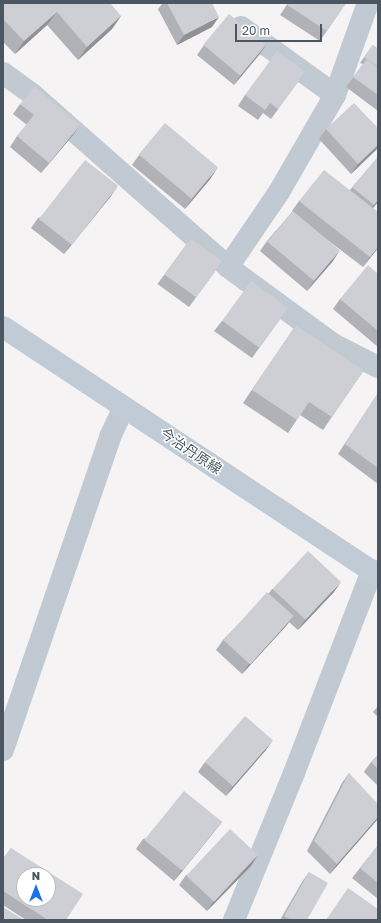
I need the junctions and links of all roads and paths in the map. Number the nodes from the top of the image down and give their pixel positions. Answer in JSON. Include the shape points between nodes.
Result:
{"nodes":[{"id":1,"x":368,"y":3,"type":"edge"},
{"id":2,"x":235,"y":23,"type":"edge"},
{"id":3,"x":3,"y":73,"type":"edge"},
{"id":4,"x":335,"y":95,"type":"junction"},
{"id":5,"x":228,"y":267,"type":"junction"},
{"id":6,"x":3,"y":327,"type":"edge"},
{"id":7,"x":378,"y":367,"type":"edge"},
{"id":8,"x":124,"y":407,"type":"junction"},
{"id":9,"x":375,"y":573,"type":"edge"},
{"id":10,"x":3,"y":750,"type":"edge"},
{"id":11,"x":234,"y":920,"type":"edge"}],
"edges":[{"from":1,"to":4,"type":"street"},
{"from":2,"to":4,"type":"street"},
{"from":3,"to":5,"type":"street","via":[[32,94]]},
{"from":4,"to":5,"type":"street","via":[[279,192]]},
{"from":5,"to":7,"type":"street","via":[[334,344]]},
{"from":6,"to":8,"type":"main road","name":"今治丹原線"},
{"from":8,"to":9,"type":"main road","name":"今治丹原線"},
{"from":8,"to":10,"type":"street","via":[[110,436]]},
{"from":9,"to":11,"type":"street"}]}
